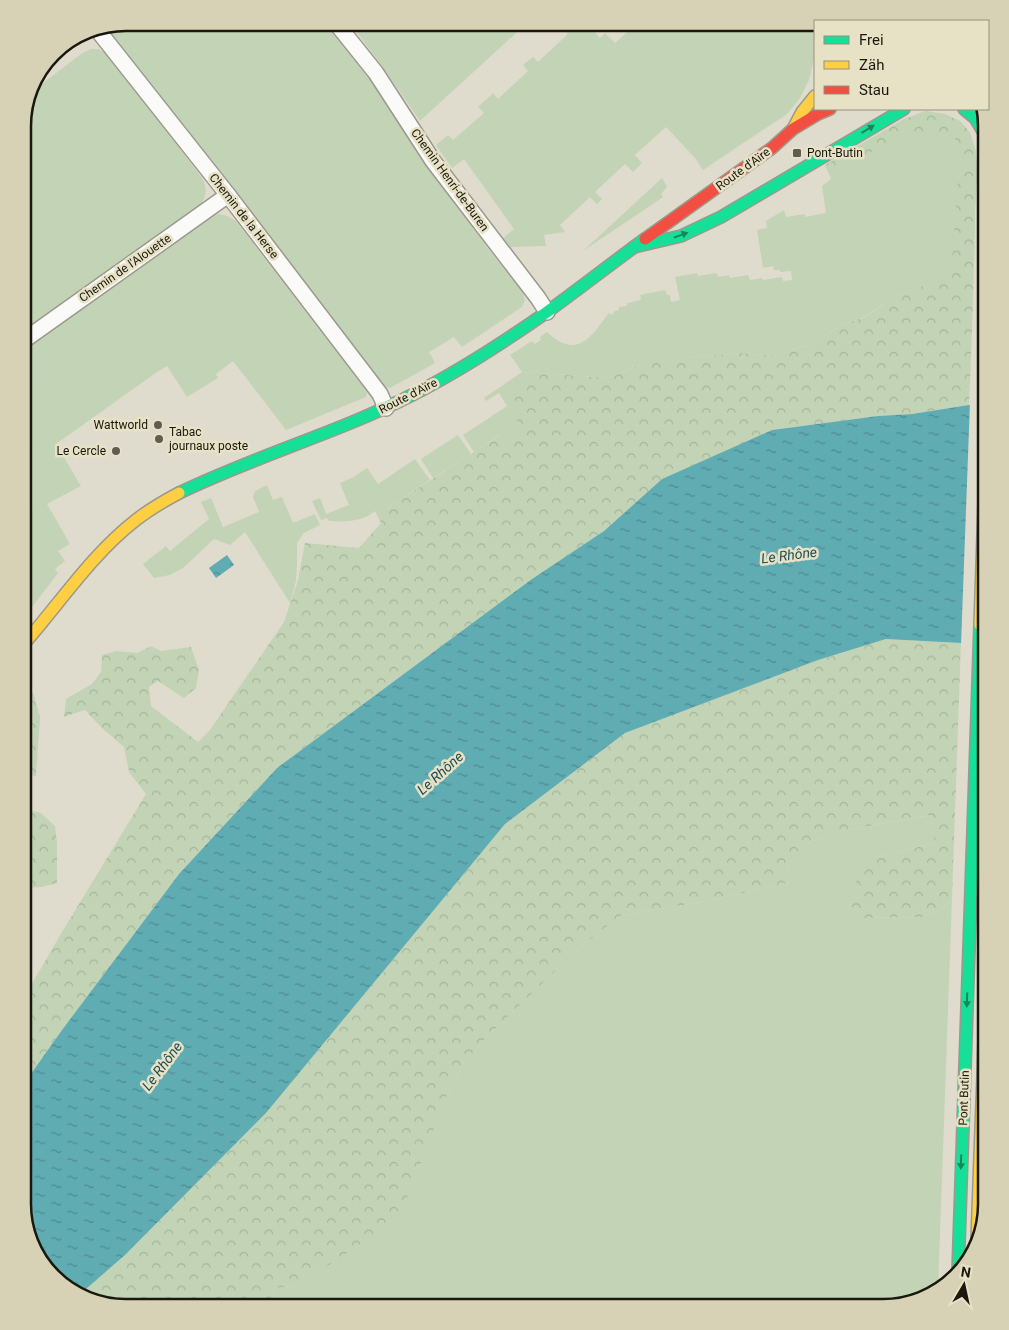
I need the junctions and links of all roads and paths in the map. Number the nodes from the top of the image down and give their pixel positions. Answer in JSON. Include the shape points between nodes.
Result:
{"nodes":[{"id":1,"x":343,"y":31,"type":"edge"},
{"id":2,"x":101,"y":34,"type":"edge"},
{"id":3,"x":814,"y":97,"type":"edge"},
{"id":4,"x":828,"y":110,"type":"edge"},
{"id":5,"x":902,"y":110,"type":"edge"},
{"id":6,"x":965,"y":110,"type":"edge"},
{"id":7,"x":978,"y":122,"type":"edge"},
{"id":8,"x":793,"y":129,"type":"junction"},
{"id":9,"x":228,"y":195,"type":"junction"},
{"id":10,"x":634,"y":247,"type":"junction"},
{"id":11,"x":547,"y":312,"type":"junction"},
{"id":12,"x":31,"y":335,"type":"edge"},
{"id":13,"x":386,"y":408,"type":"junction"},
{"id":14,"x":31,"y":636,"type":"edge"},
{"id":15,"x":978,"y":681,"type":"edge"},
{"id":16,"x":958,"y":1260,"type":"edge"}],
"edges":[{"from":1,"to":11,"type":"street","name":"Chemin Henri-de-Buren","via":[[376,73],[433,161]]},
{"from":2,"to":9,"type":"street","name":"Chemin de la Herse"},
{"from":3,"to":8,"type":"main road","name":"Route d'Aïre"},
{"from":4,"to":8,"type":"main road","name":"Route d'Aïre"},
{"from":10,"to":5,"type":"main road","one_way":true,"via":[[681,236],[722,216]]},
{"from":6,"to":7,"type":"main road"},
{"from":8,"to":10,"type":"main road","name":"Route d'Aïre","via":[[772,148]]},
{"from":9,"to":12,"type":"street","name":"Chemin de l'Alouette"},
{"from":9,"to":13,"type":"street","name":"Chemin de la Herse","via":[[380,394]]},
{"from":10,"to":11,"type":"main road","name":"Route d'Aïre"},
{"from":11,"to":13,"type":"main road","name":"Route d'Aïre","via":[[461,369]]},
{"from":13,"to":14,"type":"main road","name":"Route d'Aïre","via":[[195,485],[157,506],[106,547]]},
{"from":15,"to":16,"type":"main road","name":"Pont Butin","one_way":true}]}
